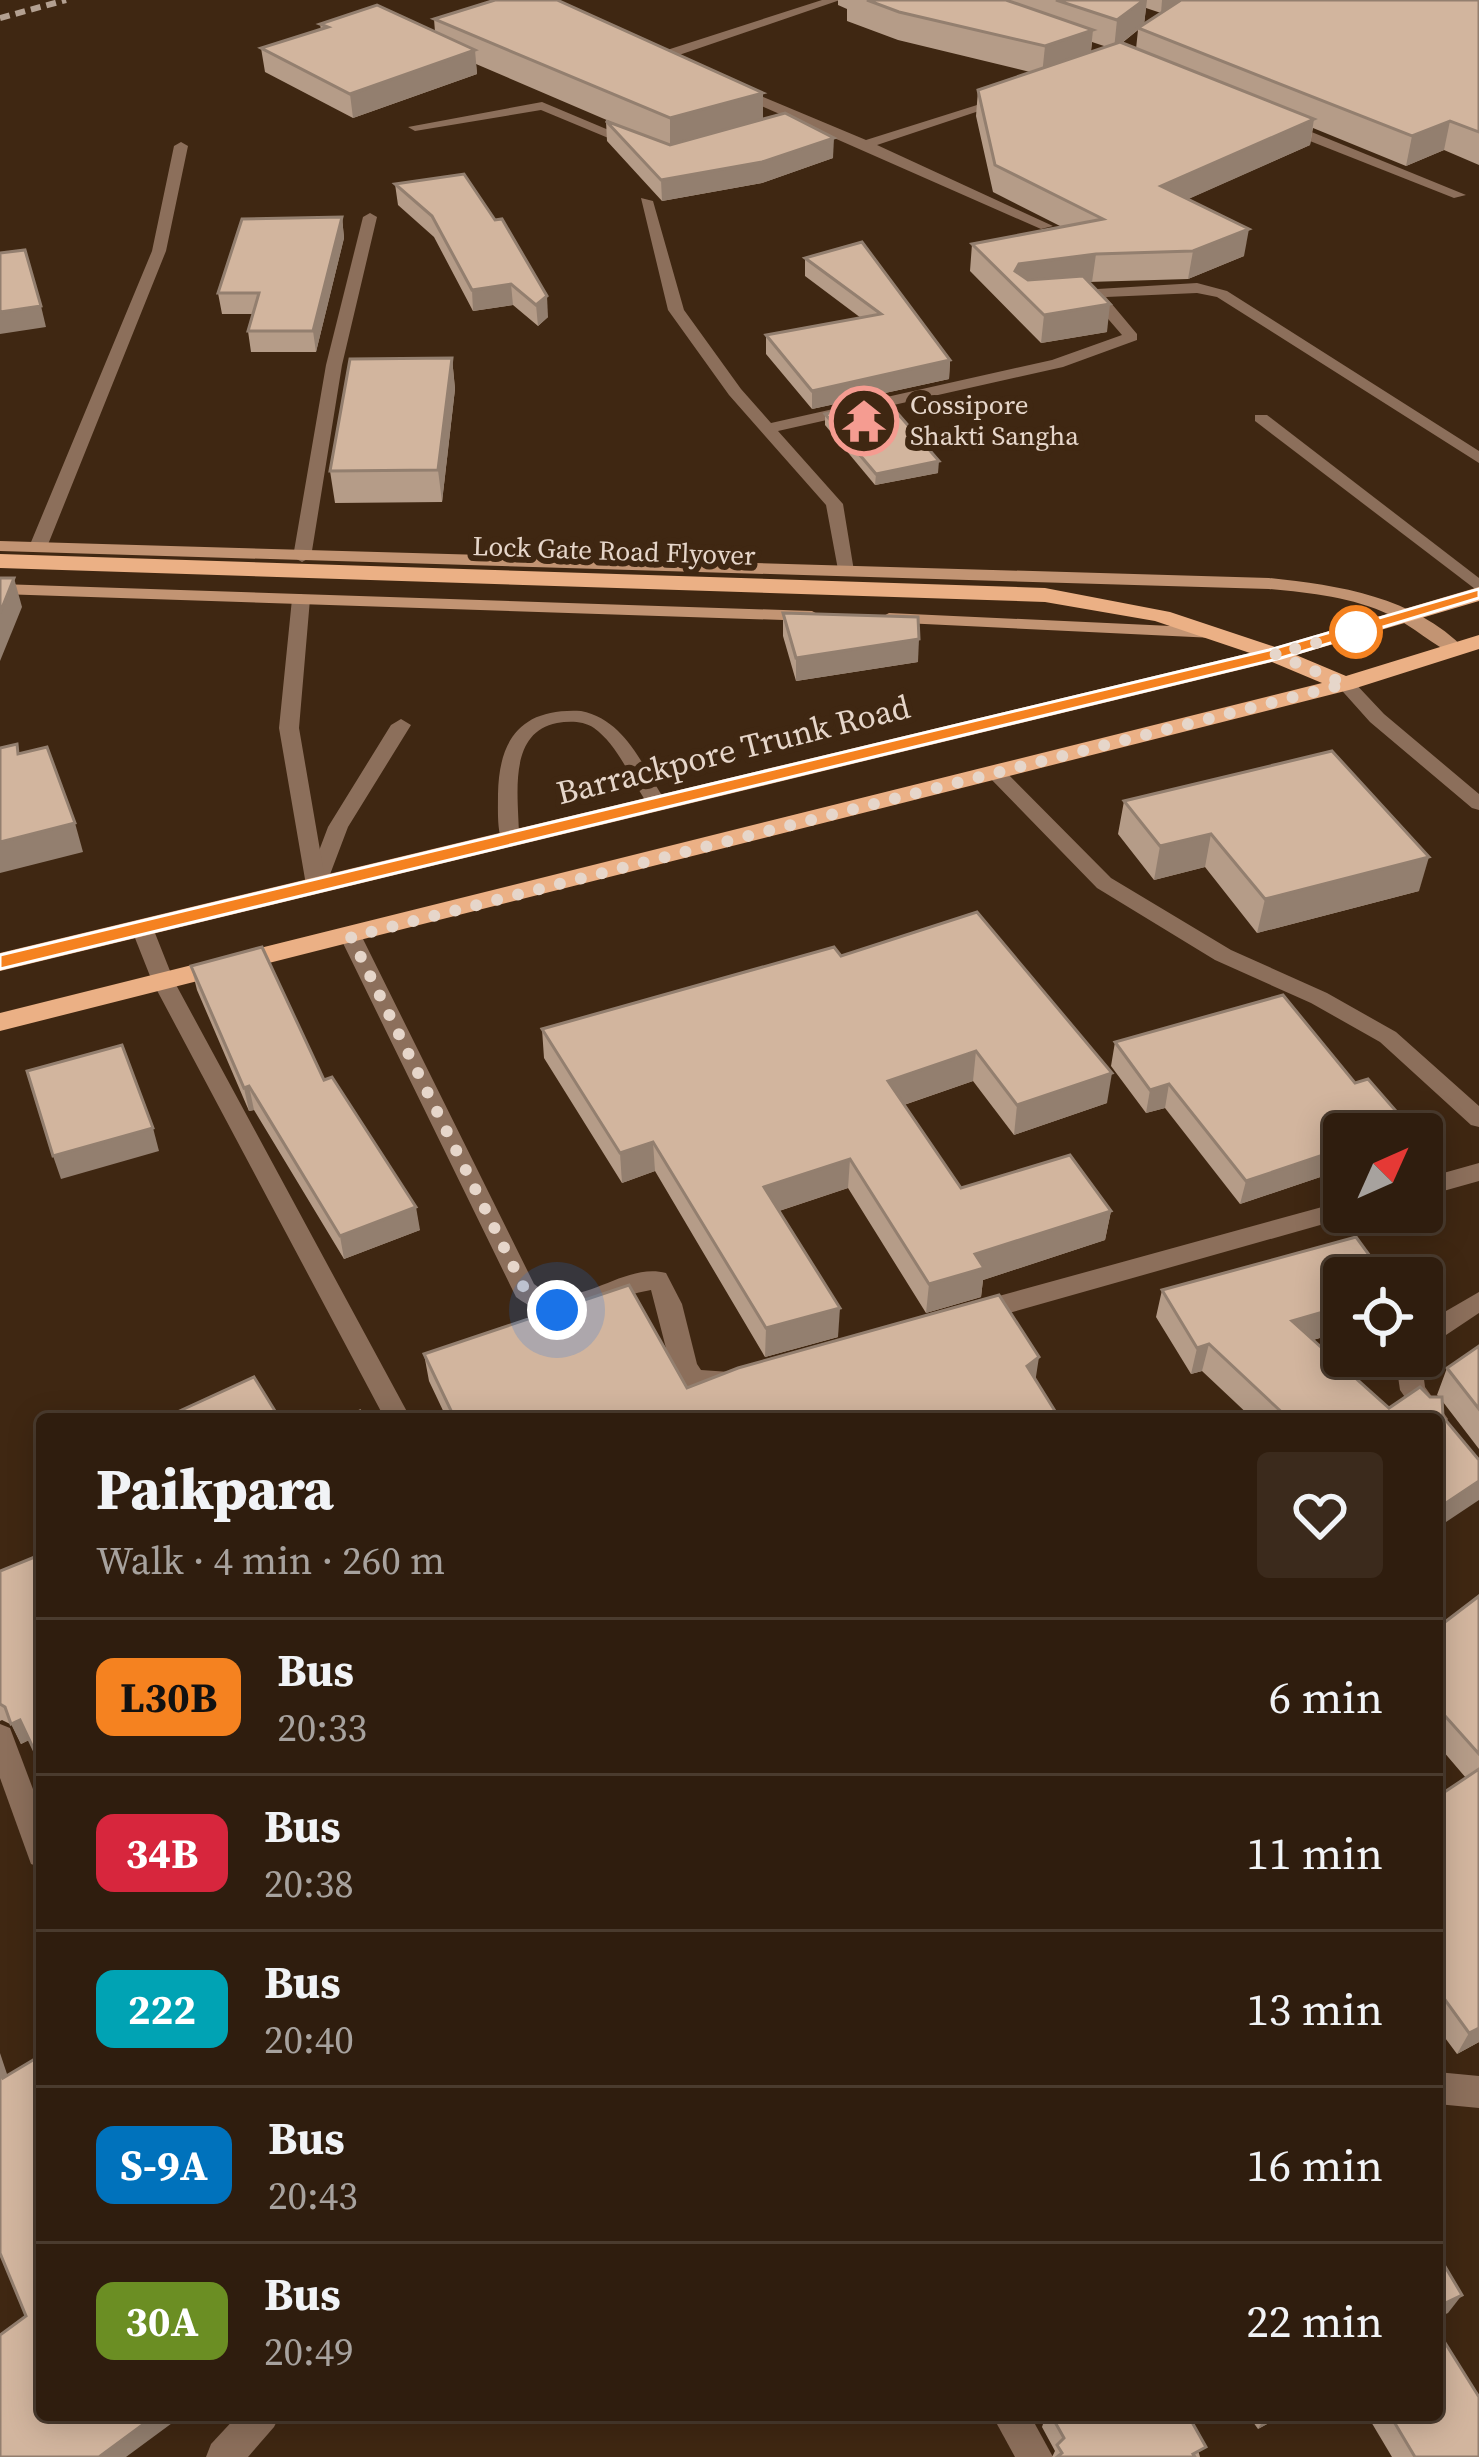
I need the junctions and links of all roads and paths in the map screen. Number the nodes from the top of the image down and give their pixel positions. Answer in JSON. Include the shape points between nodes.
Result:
{"nodes":[{"id":1,"x":835,"y":0,"type":"edge"},
{"id":2,"x":1033,"y":88,"type":"edge"},
{"id":3,"x":1267,"y":118,"type":"edge"},
{"id":4,"x":804,"y":119,"type":"junction"},
{"id":5,"x":783,"y":125,"type":"edge"},
{"id":6,"x":415,"y":127,"type":"dead end"},
{"id":7,"x":181,"y":146,"type":"dead end"},
{"id":8,"x":865,"y":146,"type":"junction"},
{"id":9,"x":659,"y":154,"type":"edge"},
{"id":10,"x":1459,"y":195,"type":"dead end"},
{"id":11,"x":646,"y":201,"type":"dead end"},
{"id":12,"x":370,"y":218,"type":"dead end"},
{"id":13,"x":1046,"y":226,"type":"edge"},
{"id":14,"x":1093,"y":291,"type":"junction"},
{"id":15,"x":1047,"y":296,"type":"edge"},
{"id":16,"x":1261,"y":418,"type":"dead end"},
{"id":17,"x":770,"y":428,"type":"junction"},
{"id":18,"x":1479,"y":458,"type":"edge"},
{"id":19,"x":0,"y":546,"type":"edge"},
{"id":20,"x":38,"y":547,"type":"junction"},
{"id":21,"x":302,"y":557,"type":"junction"},
{"id":22,"x":0,"y":561,"type":"edge"},
{"id":23,"x":845,"y":571,"type":"junction"},
{"id":24,"x":0,"y":589,"type":"edge"},
{"id":25,"x":1479,"y":591,"type":"edge"},
{"id":26,"x":302,"y":599,"type":"junction"},
{"id":27,"x":1416,"y":615,"type":"junction"},
{"id":28,"x":825,"y":616,"type":"edge"},
{"id":29,"x":871,"y":618,"type":"edge"},
{"id":30,"x":1222,"y":633,"type":"junction"},
{"id":31,"x":1468,"y":645,"type":"edge"},
{"id":32,"x":1275,"y":654,"type":"junction"},
{"id":33,"x":1345,"y":684,"type":"junction"},
{"id":34,"x":401,"y":724,"type":"dead end"},
{"id":35,"x":994,"y":772,"type":"junction"},
{"id":36,"x":656,"y":802,"type":"junction"},
{"id":37,"x":1479,"y":804,"type":"edge"},
{"id":38,"x":509,"y":838,"type":"junction"},
{"id":39,"x":316,"y":885,"type":"junction"},
{"id":40,"x":142,"y":928,"type":"junction"},
{"id":41,"x":351,"y":937,"type":"junction"},
{"id":42,"x":0,"y":962,"type":"edge"},
{"id":43,"x":163,"y":981,"type":"junction"},
{"id":44,"x":0,"y":1022,"type":"edge"},
{"id":45,"x":1479,"y":1119,"type":"edge"},
{"id":46,"x":1479,"y":1172,"type":"edge"},
{"id":47,"x":1443,"y":1182,"type":"edge"},
{"id":48,"x":1323,"y":1216,"type":"edge"},
{"id":49,"x":1479,"y":1301,"type":"edge"},
{"id":50,"x":952,"y":1319,"type":"edge"},
{"id":51,"x":1443,"y":1326,"type":"edge"},
{"id":52,"x":768,"y":1371,"type":"edge"},
{"id":53,"x":1411,"y":1377,"type":"edge"},
{"id":54,"x":386,"y":1413,"type":"edge"},
{"id":55,"x":1430,"y":1413,"type":"edge"},
{"id":56,"x":0,"y":1737,"type":"edge"},
{"id":57,"x":36,"y":1837,"type":"edge"},
{"id":58,"x":1443,"y":2089,"type":"edge"},
{"id":59,"x":1479,"y":2092,"type":"edge"},
{"id":60,"x":257,"y":2421,"type":"edge"},
{"id":61,"x":1014,"y":2421,"type":"edge"},
{"id":62,"x":224,"y":2457,"type":"edge"},
{"id":63,"x":1035,"y":2457,"type":"edge"}],
"edges":[{"from":1,"to":4,"type":"street","via":[[672,53],[674,63]]},
{"from":2,"to":8,"type":"street"},
{"from":3,"to":10,"type":"street"},
{"from":4,"to":5,"type":"street"},
{"from":4,"to":8,"type":"street"},
{"from":6,"to":9,"type":"street","via":[[542,106]]},
{"from":7,"to":20,"type":"street","via":[[158,251]]},
{"from":8,"to":13,"type":"street"},
{"from":11,"to":17,"type":"street","via":[[676,310]]},
{"from":12,"to":21,"type":"street","via":[[334,365]]},
{"from":14,"to":15,"type":"street"},
{"from":14,"to":17,"type":"street","via":[[1132,337],[1057,364]]},
{"from":14,"to":18,"type":"street","via":[[1222,294]]},
{"from":16,"to":25,"type":"street"},
{"from":17,"to":23,"type":"street","via":[[834,505]]},
{"from":19,"to":20,"type":"street"},
{"from":20,"to":21,"type":"street"},
{"from":21,"to":23,"type":"street"},
{"from":22,"to":30,"type":"main road","name":"Lock Gate Road Flyover","via":[[1112,602]]},
{"from":23,"to":27,"type":"street","via":[[1344,590]]},
{"from":24,"to":26,"type":"street"},
{"from":25,"to":27,"type":"main road","name":"Barrackpore Trunk Road"},
{"from":26,"to":28,"type":"street"},
{"from":26,"to":39,"type":"street","via":[[290,728]]},
{"from":27,"to":31,"type":"street"},
{"from":27,"to":32,"type":"main road","name":"Barrackpore Trunk Road"},
{"from":29,"to":30,"type":"street"},
{"from":30,"to":32,"type":"main road","name":"Lock Gate Road Flyover"},
{"from":31,"to":33,"type":"main road"},
{"from":32,"to":33,"type":"main road","name":"Lock Gate Road Flyover"},
{"from":32,"to":36,"type":"main road","name":"Barrackpore Trunk Road"},
{"from":33,"to":35,"type":"main road"},
{"from":33,"to":37,"type":"street"},
{"from":34,"to":39,"type":"street","via":[[338,827]]},
{"from":35,"to":41,"type":"main road"},
{"from":35,"to":45,"type":"street","via":[[1104,883],[1223,955],[1388,1037]]},
{"from":36,"to":38,"type":"main road","name":"Barrackpore Trunk Road"},
{"from":36,"to":38,"type":"street","via":[[603,725],[580,715],[552,717],[526,727],[510,748]]},
{"from":38,"to":39,"type":"main road","name":"Barrackpore Trunk Road"},
{"from":39,"to":40,"type":"main road","name":"Barrackpore Trunk Road"},
{"from":40,"to":42,"type":"main road","name":"Barrackpore Trunk Road"},
{"from":40,"to":43,"type":"street"},
{"from":41,"to":43,"type":"main road"},
{"from":41,"to":52,"type":"street","via":[[537,1303],[557,1310],[657,1280],[669,1295],[680,1364],[694,1379],[722,1384]]},
{"from":43,"to":44,"type":"main road"},
{"from":43,"to":54,"type":"street"},
{"from":46,"to":47,"type":"street"},
{"from":48,"to":50,"type":"street"},
{"from":49,"to":51,"type":"street"},
{"from":53,"to":55,"type":"street"},
{"from":56,"to":57,"type":"street"},
{"from":58,"to":59,"type":"street"},
{"from":60,"to":62,"type":"street"},
{"from":61,"to":63,"type":"street"}]}
